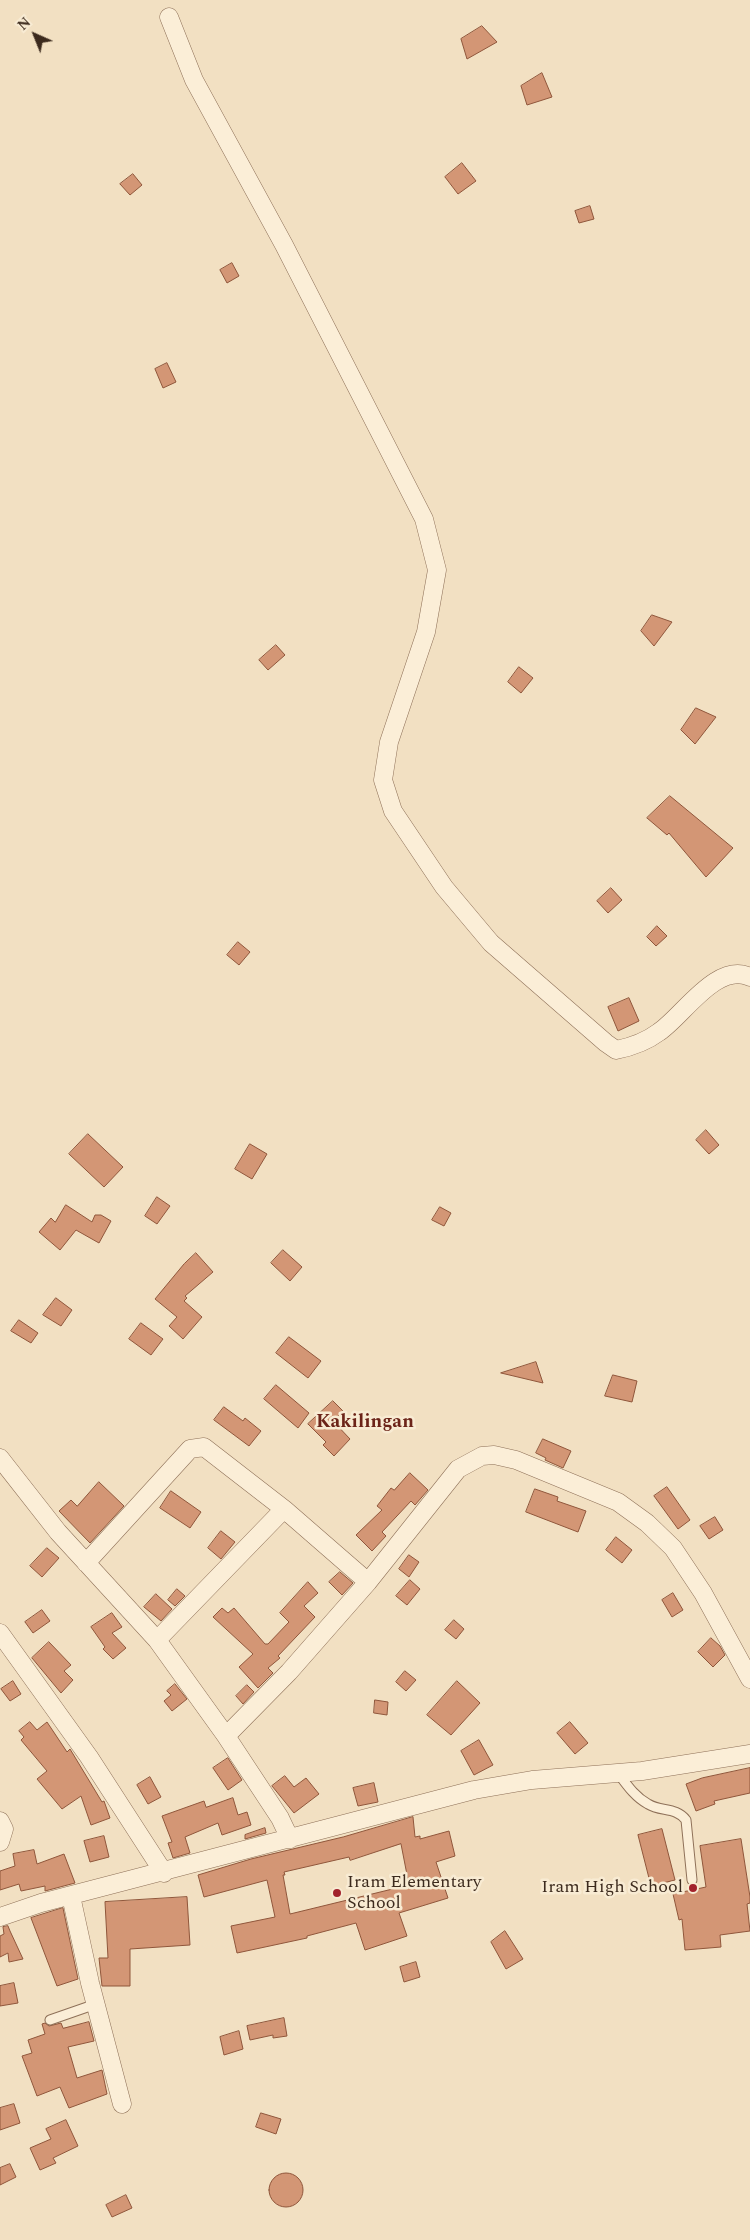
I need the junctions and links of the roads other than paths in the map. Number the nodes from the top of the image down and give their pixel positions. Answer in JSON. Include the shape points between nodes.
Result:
{"nodes":[{"id":1,"x":169,"y":17,"type":"dead end"},
{"id":2,"x":750,"y":976,"type":"edge"},
{"id":3,"x":0,"y":1458,"type":"edge"},
{"id":4,"x":284,"y":1509,"type":"junction"},
{"id":5,"x":86,"y":1562,"type":"junction"},
{"id":6,"x":368,"y":1582,"type":"junction"},
{"id":7,"x":0,"y":1633,"type":"edge"},
{"id":8,"x":157,"y":1640,"type":"junction"},
{"id":9,"x":750,"y":1678,"type":"edge"},
{"id":10,"x":226,"y":1736,"type":"junction"},
{"id":11,"x":750,"y":1754,"type":"edge"},
{"id":12,"x":618,"y":1773,"type":"junction"},
{"id":13,"x":0,"y":1821,"type":"edge"},
{"id":14,"x":290,"y":1838,"type":"junction"},
{"id":15,"x":0,"y":1842,"type":"edge"},
{"id":16,"x":164,"y":1873,"type":"junction"},
{"id":17,"x":692,"y":1880,"type":"dead end"},
{"id":18,"x":71,"y":1896,"type":"junction"},
{"id":19,"x":0,"y":1917,"type":"edge"},
{"id":20,"x":96,"y":2004,"type":"junction"},
{"id":21,"x":50,"y":2020,"type":"dead end"},
{"id":22,"x":122,"y":2104,"type":"dead end"}],
"edges":[{"from":1,"to":2,"type":"street","via":[[194,80],[284,245],[424,519],[437,570],[426,632],[390,742],[383,780],[393,810],[444,887],[491,943],[616,1050],[629,1048],[660,1032],[698,994],[727,975]]},
{"from":3,"to":5,"type":"street"},
{"from":4,"to":5,"type":"street","via":[[204,1447],[196,1447],[190,1449]]},
{"from":4,"to":6,"type":"street"},
{"from":4,"to":8,"type":"street"},
{"from":5,"to":8,"type":"street"},
{"from":6,"to":9,"type":"street","via":[[458,1469],[482,1456],[516,1460],[618,1502],[647,1523],[673,1548]]},
{"from":6,"to":10,"type":"street","via":[[289,1672]]},
{"from":7,"to":16,"type":"street","via":[[89,1757]]},
{"from":8,"to":10,"type":"street"},
{"from":10,"to":14,"type":"street"},
{"from":11,"to":12,"type":"street"},
{"from":12,"to":14,"type":"street","via":[[532,1780],[474,1790]]},
{"from":12,"to":17,"type":"lane","via":[[638,1798],[649,1805],[682,1814],[686,1820]]},
{"from":13,"to":15,"type":"street","via":[[4,1829]]},
{"from":14,"to":16,"type":"street"},
{"from":16,"to":18,"type":"street"},
{"from":18,"to":19,"type":"street"},
{"from":18,"to":20,"type":"street"},
{"from":20,"to":21,"type":"lane"},
{"from":20,"to":22,"type":"street"}]}
